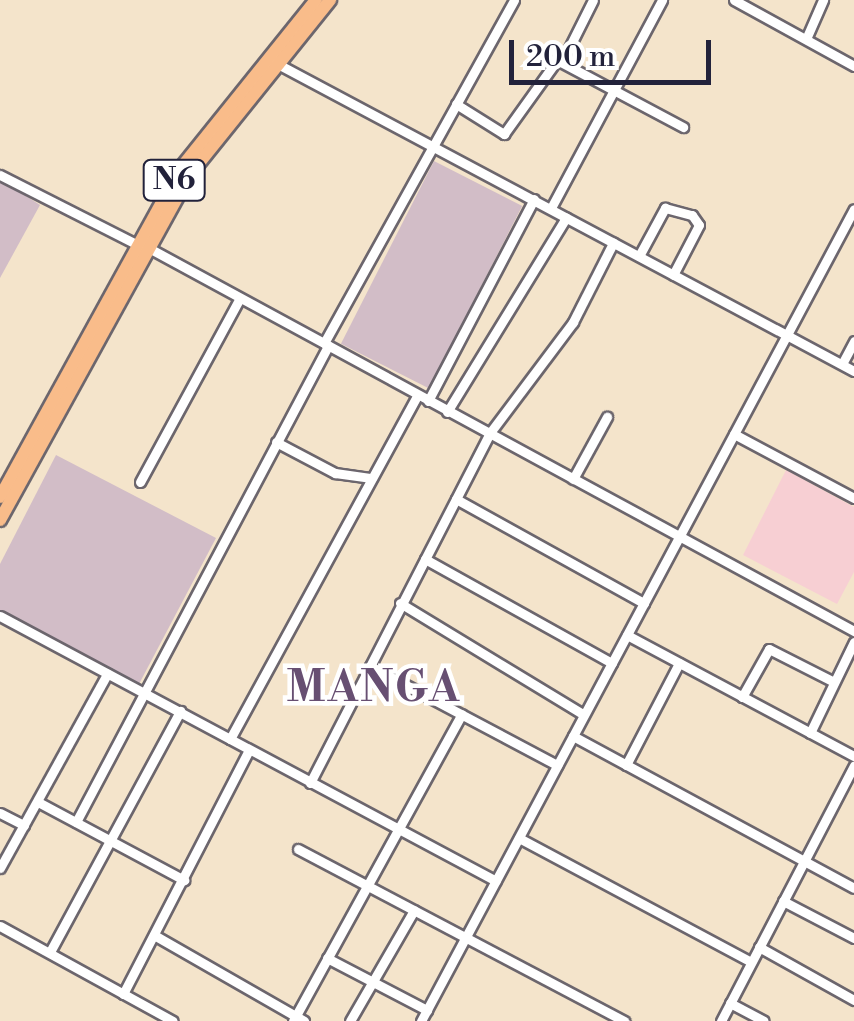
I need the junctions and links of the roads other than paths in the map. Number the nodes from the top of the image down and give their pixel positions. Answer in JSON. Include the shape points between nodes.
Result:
{"nodes":[{"id":1,"x":316,"y":0,"type":"edge"},
{"id":2,"x":330,"y":0,"type":"edge"},
{"id":3,"x":514,"y":0,"type":"edge"},
{"id":4,"x":593,"y":0,"type":"edge"},
{"id":5,"x":662,"y":0,"type":"edge"},
{"id":6,"x":734,"y":0,"type":"edge"},
{"id":7,"x":823,"y":0,"type":"edge"},
{"id":8,"x":806,"y":40,"type":"junction"},
{"id":9,"x":273,"y":62,"type":"junction"},
{"id":10,"x":562,"y":62,"type":"junction"},
{"id":11,"x":854,"y":66,"type":"edge"},
{"id":12,"x":615,"y":91,"type":"junction"},
{"id":13,"x":456,"y":104,"type":"junction"},
{"id":14,"x":684,"y":127,"type":"dead end"},
{"id":15,"x":433,"y":145,"type":"junction"},
{"id":16,"x":0,"y":174,"type":"edge"},
{"id":17,"x":534,"y":199,"type":"junction"},
{"id":18,"x":551,"y":208,"type":"junction"},
{"id":19,"x":853,"y":216,"type":"edge"},
{"id":20,"x":566,"y":218,"type":"junction"},
{"id":21,"x":613,"y":242,"type":"junction"},
{"id":22,"x":142,"y":245,"type":"junction"},
{"id":23,"x":639,"y":256,"type":"junction"},
{"id":24,"x":673,"y":275,"type":"junction"},
{"id":25,"x":240,"y":298,"type":"junction"},
{"id":26,"x":786,"y":336,"type":"junction"},
{"id":27,"x":854,"y":341,"type":"edge"},
{"id":28,"x":326,"y":345,"type":"junction"},
{"id":29,"x":842,"y":364,"type":"junction"},
{"id":30,"x":854,"y":371,"type":"edge"},
{"id":31,"x":417,"y":396,"type":"junction"},
{"id":32,"x":60,"y":398,"type":"junction"},
{"id":33,"x":428,"y":401,"type":"junction"},
{"id":34,"x":448,"y":412,"type":"junction"},
{"id":35,"x":607,"y":417,"type":"dead end"},
{"id":36,"x":489,"y":434,"type":"junction"},
{"id":37,"x":734,"y":434,"type":"junction"},
{"id":38,"x":276,"y":442,"type":"junction"},
{"id":39,"x":33,"y":450,"type":"junction"},
{"id":40,"x":372,"y":478,"type":"junction"},
{"id":41,"x":572,"y":479,"type":"junction"},
{"id":42,"x":140,"y":482,"type":"dead end"},
{"id":43,"x":0,"y":497,"type":"edge"},
{"id":44,"x":854,"y":498,"type":"edge"},
{"id":45,"x":456,"y":500,"type":"junction"},
{"id":46,"x":0,"y":520,"type":"edge"},
{"id":47,"x":679,"y":537,"type":"junction"},
{"id":48,"x":425,"y":559,"type":"junction"},
{"id":49,"x":400,"y":603,"type":"junction"},
{"id":50,"x":644,"y":603,"type":"junction"},
{"id":51,"x":0,"y":616,"type":"edge"},
{"id":52,"x":854,"y":630,"type":"edge"},
{"id":53,"x":627,"y":635,"type":"junction"},
{"id":54,"x":854,"y":642,"type":"edge"},
{"id":55,"x":679,"y":663,"type":"junction"},
{"id":56,"x":612,"y":664,"type":"junction"},
{"id":57,"x":370,"y":666,"type":"junction"},
{"id":58,"x":108,"y":674,"type":"junction"},
{"id":59,"x":834,"y":682,"type":"junction"},
{"id":60,"x":140,"y":692,"type":"junction"},
{"id":61,"x":742,"y":697,"type":"junction"},
{"id":62,"x":180,"y":712,"type":"junction"},
{"id":63,"x":462,"y":714,"type":"junction"},
{"id":64,"x":584,"y":715,"type":"junction"},
{"id":65,"x":810,"y":734,"type":"junction"},
{"id":66,"x":573,"y":736,"type":"junction"},
{"id":67,"x":230,"y":739,"type":"junction"},
{"id":68,"x":249,"y":750,"type":"junction"},
{"id":69,"x":854,"y":756,"type":"edge"},
{"id":70,"x":626,"y":765,"type":"junction"},
{"id":71,"x":854,"y":765,"type":"edge"},
{"id":72,"x":558,"y":766,"type":"junction"},
{"id":73,"x":310,"y":783,"type":"junction"},
{"id":74,"x":38,"y":802,"type":"junction"},
{"id":75,"x":0,"y":813,"type":"edge"},
{"id":76,"x":76,"y":822,"type":"junction"},
{"id":77,"x":24,"y":825,"type":"junction"},
{"id":78,"x":400,"y":830,"type":"junction"},
{"id":79,"x":519,"y":838,"type":"junction"},
{"id":80,"x":111,"y":841,"type":"junction"},
{"id":81,"x":298,"y":849,"type":"dead end"},
{"id":82,"x":804,"y":862,"type":"junction"},
{"id":83,"x":0,"y":868,"type":"edge"},
{"id":84,"x":184,"y":880,"type":"junction"},
{"id":85,"x":496,"y":881,"type":"junction"},
{"id":86,"x":368,"y":885,"type":"junction"},
{"id":87,"x":854,"y":888,"type":"edge"},
{"id":88,"x":783,"y":901,"type":"junction"},
{"id":89,"x":414,"y":910,"type":"junction"},
{"id":90,"x":0,"y":926,"type":"edge"},
{"id":91,"x":154,"y":936,"type":"junction"},
{"id":92,"x":466,"y":937,"type":"junction"},
{"id":93,"x":854,"y":938,"type":"edge"},
{"id":94,"x":759,"y":947,"type":"junction"},
{"id":95,"x":51,"y":950,"type":"junction"},
{"id":96,"x":327,"y":958,"type":"junction"},
{"id":97,"x":752,"y":962,"type":"junction"},
{"id":98,"x":372,"y":984,"type":"junction"},
{"id":99,"x":123,"y":994,"type":"junction"},
{"id":100,"x":854,"y":1000,"type":"edge"},
{"id":101,"x":730,"y":1002,"type":"junction"},
{"id":102,"x":427,"y":1010,"type":"junction"},
{"id":103,"x":297,"y":1019,"type":"edge"},
{"id":104,"x":173,"y":1021,"type":"edge"},
{"id":105,"x":350,"y":1021,"type":"edge"},
{"id":106,"x":421,"y":1021,"type":"edge"},
{"id":107,"x":624,"y":1021,"type":"edge"},
{"id":108,"x":720,"y":1021,"type":"edge"},
{"id":109,"x":764,"y":1021,"type":"edge"}],
"edges":[{"from":1,"to":22,"type":"highway","number":"N6","via":[[209,127]]},
{"from":2,"to":9,"type":"highway","number":"N6"},
{"from":3,"to":13,"type":"street"},
{"from":4,"to":10,"type":"street"},
{"from":5,"to":12,"type":"street"},
{"from":6,"to":8,"type":"street"},
{"from":7,"to":8,"type":"street"},
{"from":8,"to":11,"type":"street"},
{"from":9,"to":15,"type":"street"},
{"from":9,"to":22,"type":"highway","number":"N6"},
{"from":10,"to":12,"type":"street"},
{"from":10,"to":13,"type":"street","via":[[547,64],[504,134]]},
{"from":12,"to":14,"type":"street"},
{"from":12,"to":18,"type":"street"},
{"from":13,"to":15,"type":"street"},
{"from":15,"to":17,"type":"street"},
{"from":15,"to":28,"type":"street"},
{"from":16,"to":22,"type":"street"},
{"from":17,"to":18,"type":"street"},
{"from":17,"to":33,"type":"street"},
{"from":18,"to":20,"type":"street"},
{"from":19,"to":26,"type":"street"},
{"from":20,"to":21,"type":"street"},
{"from":20,"to":34,"type":"street"},
{"from":21,"to":23,"type":"street"},
{"from":21,"to":36,"type":"street","via":[[573,322]]},
{"from":22,"to":25,"type":"street"},
{"from":22,"to":32,"type":"highway","number":"N6"},
{"from":22,"to":32,"type":"highway","number":"N6","via":[[62,381]]},
{"from":23,"to":24,"type":"street"},
{"from":23,"to":24,"type":"street","via":[[665,208],[692,215],[699,225]]},
{"from":24,"to":26,"type":"street"},
{"from":25,"to":28,"type":"street"},
{"from":25,"to":42,"type":"street"},
{"from":26,"to":29,"type":"street"},
{"from":26,"to":37,"type":"street"},
{"from":27,"to":29,"type":"street"},
{"from":28,"to":31,"type":"street"},
{"from":28,"to":38,"type":"street"},
{"from":29,"to":30,"type":"street"},
{"from":31,"to":33,"type":"street"},
{"from":31,"to":40,"type":"street"},
{"from":32,"to":39,"type":"highway","number":"N6"},
{"from":33,"to":34,"type":"street"},
{"from":34,"to":36,"type":"street"},
{"from":35,"to":41,"type":"street"},
{"from":36,"to":41,"type":"street"},
{"from":36,"to":45,"type":"street"},
{"from":37,"to":44,"type":"street"},
{"from":37,"to":47,"type":"street"},
{"from":38,"to":40,"type":"street","via":[[335,473]]},
{"from":38,"to":60,"type":"street"},
{"from":39,"to":43,"type":"highway","number":"N6"},
{"from":39,"to":46,"type":"highway","number":"N6"},
{"from":40,"to":67,"type":"street"},
{"from":41,"to":47,"type":"street"},
{"from":45,"to":48,"type":"street"},
{"from":45,"to":50,"type":"street"},
{"from":47,"to":50,"type":"street"},
{"from":47,"to":52,"type":"street"},
{"from":48,"to":49,"type":"street"},
{"from":48,"to":56,"type":"street"},
{"from":49,"to":57,"type":"street"},
{"from":49,"to":64,"type":"street"},
{"from":50,"to":53,"type":"street"},
{"from":51,"to":58,"type":"street"},
{"from":53,"to":55,"type":"street"},
{"from":53,"to":56,"type":"street"},
{"from":54,"to":59,"type":"street"},
{"from":55,"to":61,"type":"street"},
{"from":55,"to":70,"type":"street"},
{"from":56,"to":64,"type":"street"},
{"from":57,"to":63,"type":"street"},
{"from":57,"to":73,"type":"street"},
{"from":58,"to":60,"type":"street"},
{"from":58,"to":74,"type":"street"},
{"from":59,"to":61,"type":"street","via":[[770,649]]},
{"from":59,"to":65,"type":"street"},
{"from":60,"to":62,"type":"street"},
{"from":60,"to":76,"type":"street"},
{"from":61,"to":65,"type":"street"},
{"from":62,"to":67,"type":"street"},
{"from":62,"to":80,"type":"street"},
{"from":63,"to":72,"type":"street"},
{"from":63,"to":78,"type":"street"},
{"from":64,"to":66,"type":"street"},
{"from":65,"to":69,"type":"street"},
{"from":66,"to":70,"type":"street"},
{"from":66,"to":72,"type":"street"},
{"from":67,"to":68,"type":"street"},
{"from":68,"to":73,"type":"street"},
{"from":68,"to":84,"type":"street"},
{"from":70,"to":82,"type":"street"},
{"from":71,"to":82,"type":"street"},
{"from":72,"to":79,"type":"street"},
{"from":73,"to":78,"type":"street"},
{"from":74,"to":76,"type":"street"},
{"from":74,"to":77,"type":"street"},
{"from":75,"to":77,"type":"street"},
{"from":76,"to":80,"type":"street"},
{"from":77,"to":83,"type":"street"},
{"from":78,"to":85,"type":"street"},
{"from":78,"to":86,"type":"street"},
{"from":79,"to":85,"type":"street"},
{"from":79,"to":97,"type":"street"},
{"from":80,"to":84,"type":"street"},
{"from":80,"to":95,"type":"street"},
{"from":81,"to":86,"type":"street"},
{"from":82,"to":87,"type":"street"},
{"from":82,"to":88,"type":"street"},
{"from":84,"to":91,"type":"street"},
{"from":85,"to":92,"type":"street"},
{"from":86,"to":89,"type":"street"},
{"from":86,"to":96,"type":"street"},
{"from":88,"to":93,"type":"street"},
{"from":88,"to":94,"type":"street"},
{"from":89,"to":92,"type":"street"},
{"from":89,"to":98,"type":"street"},
{"from":90,"to":95,"type":"street"},
{"from":91,"to":99,"type":"street"},
{"from":91,"to":103,"type":"street"},
{"from":92,"to":102,"type":"street"},
{"from":92,"to":107,"type":"street"},
{"from":94,"to":97,"type":"street"},
{"from":94,"to":100,"type":"street"},
{"from":95,"to":99,"type":"street"},
{"from":96,"to":98,"type":"street"},
{"from":96,"to":103,"type":"street"},
{"from":97,"to":101,"type":"street"},
{"from":98,"to":102,"type":"street"},
{"from":98,"to":105,"type":"street"},
{"from":99,"to":104,"type":"street"},
{"from":101,"to":108,"type":"street"},
{"from":101,"to":109,"type":"street"},
{"from":102,"to":106,"type":"street"}]}
